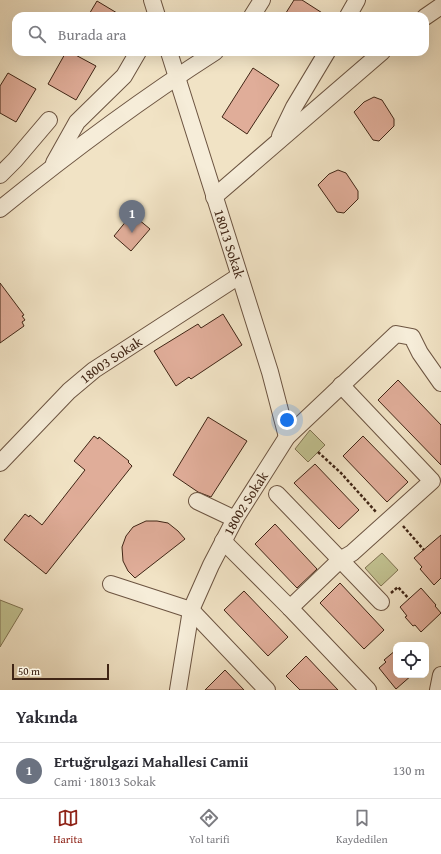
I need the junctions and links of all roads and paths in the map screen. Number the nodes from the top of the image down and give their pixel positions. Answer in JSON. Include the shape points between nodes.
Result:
{"nodes":[{"id":1,"x":152,"y":0,"type":"edge"},
{"id":2,"x":262,"y":0,"type":"edge"},
{"id":3,"x":358,"y":0,"type":"edge"},
{"id":4,"x":436,"y":0,"type":"edge"},
{"id":5,"x":156,"y":12,"type":"edge"},
{"id":6,"x":254,"y":12,"type":"edge"},
{"id":7,"x":350,"y":12,"type":"edge"},
{"id":8,"x":431,"y":13,"type":"edge"},
{"id":9,"x":136,"y":56,"type":"edge"},
{"id":10,"x":171,"y":56,"type":"edge"},
{"id":11,"x":209,"y":56,"type":"edge"},
{"id":12,"x":325,"y":56,"type":"edge"},
{"id":13,"x":377,"y":56,"type":"edge"},
{"id":14,"x":178,"y":76,"type":"junction"},
{"id":15,"x":49,"y":120,"type":"dead end"},
{"id":16,"x":278,"y":141,"type":"junction"},
{"id":17,"x":51,"y":168,"type":"junction"},
{"id":18,"x":0,"y":175,"type":"edge"},
{"id":19,"x":214,"y":197,"type":"junction"},
{"id":20,"x":0,"y":209,"type":"edge"},
{"id":21,"x":239,"y":276,"type":"junction"},
{"id":22,"x":441,"y":383,"type":"edge"},
{"id":23,"x":341,"y":385,"type":"junction"},
{"id":24,"x":287,"y":437,"type":"junction"},
{"id":25,"x":318,"y":452,"type":"dead end"},
{"id":26,"x":0,"y":464,"type":"edge"},
{"id":27,"x":277,"y":494,"type":"dead end"},
{"id":28,"x":197,"y":501,"type":"dead end"},
{"id":29,"x":235,"y":519,"type":"junction"},
{"id":30,"x":389,"y":520,"type":"junction"},
{"id":31,"x":223,"y":541,"type":"junction"},
{"id":32,"x":424,"y":550,"type":"dead end"},
{"id":33,"x":340,"y":560,"type":"junction"},
{"id":34,"x":111,"y":584,"type":"dead end"},
{"id":35,"x":409,"y":599,"type":"dead end"},
{"id":36,"x":381,"y":602,"type":"joint"},
{"id":37,"x":290,"y":608,"type":"junction"},
{"id":38,"x":191,"y":610,"type":"junction"},
{"id":39,"x":441,"y":675,"type":"edge"},
{"id":40,"x":178,"y":690,"type":"edge"},
{"id":41,"x":267,"y":690,"type":"edge"},
{"id":42,"x":368,"y":690,"type":"edge"},
{"id":43,"x":438,"y":690,"type":"edge"}],
"edges":[{"from":1,"to":5,"type":"street"},
{"from":2,"to":6,"type":"street"},
{"from":3,"to":7,"type":"street"},
{"from":4,"to":8,"type":"street"},
{"from":9,"to":17,"type":"street","via":[[124,76],[77,122]]},
{"from":10,"to":14,"type":"street","name":"18013 Sokak"},
{"from":11,"to":14,"type":"street"},
{"from":12,"to":16,"type":"street","via":[[294,107]]},
{"from":13,"to":16,"type":"street"},
{"from":14,"to":17,"type":"street"},
{"from":14,"to":19,"type":"street","name":"18013 Sokak"},
{"from":15,"to":18,"type":"street"},
{"from":16,"to":19,"type":"street"},
{"from":17,"to":20,"type":"street"},
{"from":19,"to":21,"type":"street","name":"18013 Sokak"},
{"from":21,"to":24,"type":"street","name":"18013 Sokak","via":[[270,372]]},
{"from":21,"to":26,"type":"street","name":"18003 Sokak","via":[[94,370],[69,391]]},
{"from":22,"to":23,"type":"street","name":"18002 Sokak","via":[[412,337],[396,334]]},
{"from":23,"to":24,"type":"street","name":"18002 Sokak"},
{"from":23,"to":30,"type":"street","via":[[432,481]]},
{"from":24,"to":29,"type":"street","name":"18002 Sokak"},
{"from":25,"to":30,"type":"path"},
{"from":27,"to":33,"type":"street"},
{"from":28,"to":29,"type":"street"},
{"from":29,"to":31,"type":"street","name":"18002 Sokak"},
{"from":30,"to":32,"type":"path"},
{"from":30,"to":33,"type":"street","via":[[352,553]]},
{"from":31,"to":37,"type":"street"},
{"from":31,"to":38,"type":"street","name":"18002 Sokak"},
{"from":33,"to":36,"type":"street"},
{"from":33,"to":37,"type":"street"},
{"from":34,"to":38,"type":"street"},
{"from":35,"to":36,"type":"path","via":[[398,587]]},
{"from":37,"to":42,"type":"street"},
{"from":38,"to":40,"type":"street","name":"18002 Sokak"},
{"from":38,"to":41,"type":"street"},
{"from":39,"to":43,"type":"street"}]}
